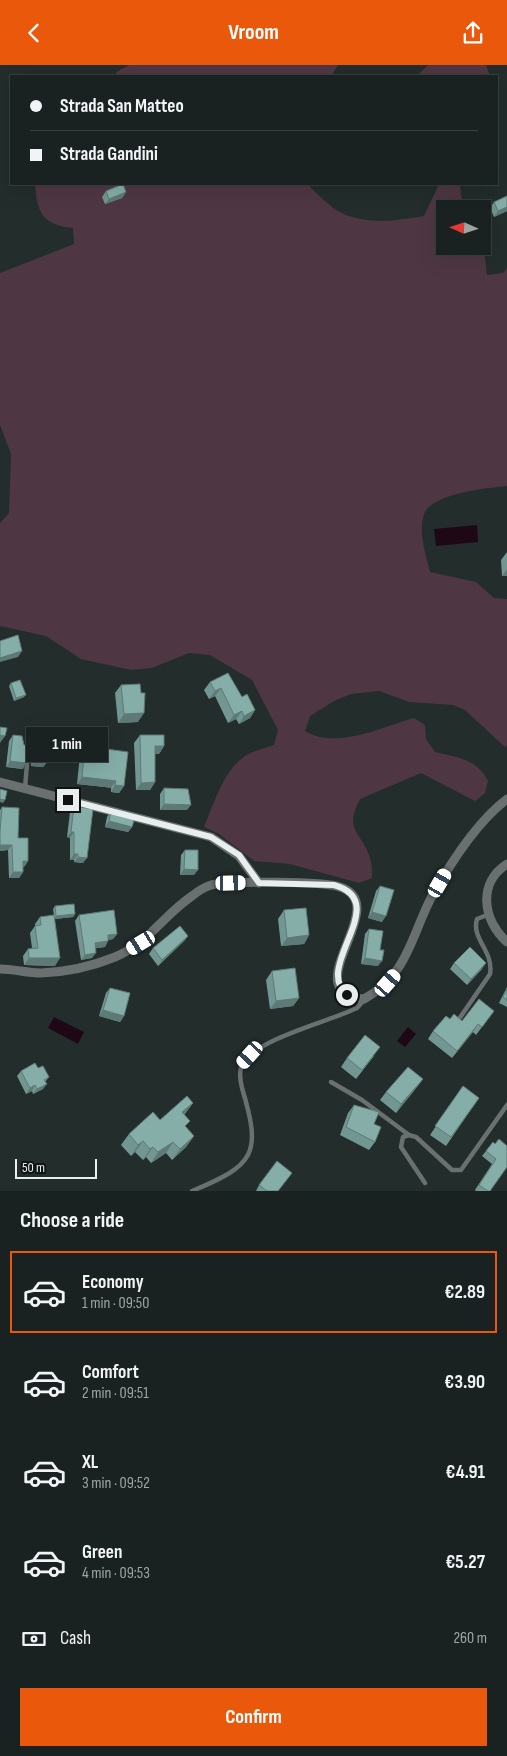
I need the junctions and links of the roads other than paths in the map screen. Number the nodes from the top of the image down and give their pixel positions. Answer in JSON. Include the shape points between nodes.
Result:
{"nodes":[{"id":1,"x":29,"y":740,"type":"dead end"},
{"id":2,"x":0,"y":782,"type":"edge"},
{"id":3,"x":25,"y":788,"type":"junction"},
{"id":4,"x":507,"y":799,"type":"edge"},
{"id":5,"x":507,"y":864,"type":"edge"},
{"id":6,"x":259,"y":883,"type":"junction"},
{"id":7,"x":487,"y":915,"type":"junction"},
{"id":8,"x":507,"y":942,"type":"edge"},
{"id":9,"x":0,"y":969,"type":"edge"},
{"id":10,"x":364,"y":999,"type":"junction"},
{"id":11,"x":459,"y":1019,"type":"edge"},
{"id":12,"x":331,"y":1082,"type":"dead end"},
{"id":13,"x":507,"y":1105,"type":"edge"},
{"id":14,"x":409,"y":1135,"type":"junction"},
{"id":15,"x":425,"y":1183,"type":"dead end"},
{"id":16,"x":192,"y":1191,"type":"edge"}],
"edges":[{"from":1,"to":3,"type":"lane"},
{"from":2,"to":3,"type":"street"},
{"from":3,"to":6,"type":"street","via":[[211,837],[239,855]]},
{"from":4,"to":10,"type":"street","via":[[488,815],[448,870],[396,974]]},
{"from":5,"to":7,"type":"street","via":[[497,872],[490,885]]},
{"from":6,"to":9,"type":"street","via":[[221,883],[202,889],[172,912],[141,943],[114,958],[41,973]]},
{"from":6,"to":10,"type":"street","via":[[334,885],[350,893],[357,908],[356,917],[339,963],[337,980],[347,995]]},
{"from":7,"to":8,"type":"street"},
{"from":7,"to":11,"type":"lane","via":[[477,919],[475,926],[489,954],[490,974]]},
{"from":10,"to":16,"type":"lane","via":[[357,1008],[289,1034],[250,1055],[240,1072],[251,1117],[252,1147],[238,1169]]},
{"from":12,"to":14,"type":"lane","via":[[362,1100]]},
{"from":13,"to":14,"type":"lane","via":[[461,1170],[452,1170],[416,1137]]},
{"from":14,"to":15,"type":"lane","via":[[403,1137],[402,1147]]}]}
